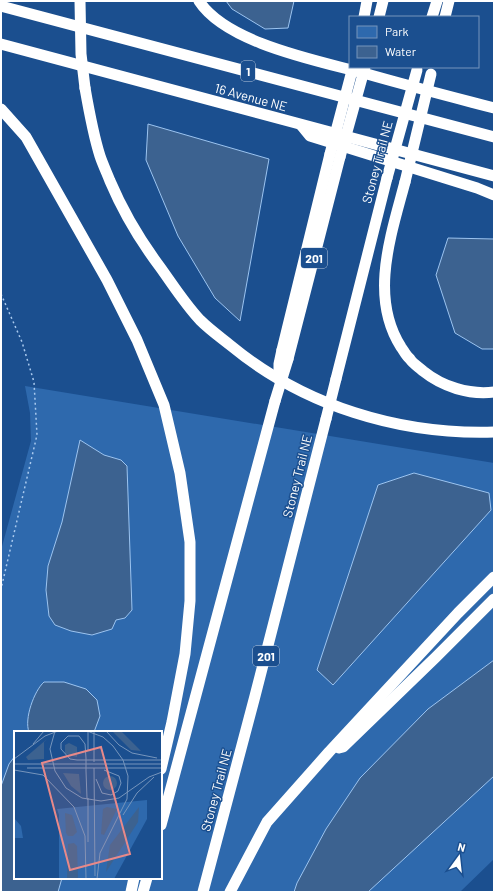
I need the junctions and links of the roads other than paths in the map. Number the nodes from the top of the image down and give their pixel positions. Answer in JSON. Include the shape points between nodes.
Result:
{"nodes":[{"id":1,"x":80,"y":1,"type":"edge"},
{"id":2,"x":199,"y":1,"type":"edge"},
{"id":3,"x":367,"y":1,"type":"edge"},
{"id":4,"x":383,"y":1,"type":"edge"},
{"id":5,"x":437,"y":1,"type":"edge"},
{"id":6,"x":449,"y":1,"type":"edge"},
{"id":7,"x":1,"y":6,"type":"edge"},
{"id":8,"x":364,"y":16,"type":"edge"},
{"id":9,"x":379,"y":16,"type":"edge"},
{"id":10,"x":432,"y":16,"type":"edge"},
{"id":11,"x":445,"y":16,"type":"edge"},
{"id":12,"x":1,"y":44,"type":"edge"},
{"id":13,"x":353,"y":68,"type":"edge"},
{"id":14,"x":365,"y":68,"type":"edge"},
{"id":15,"x":418,"y":68,"type":"edge"},
{"id":16,"x":432,"y":70,"type":"edge"},
{"id":17,"x":494,"y":108,"type":"edge"},
{"id":18,"x":1,"y":109,"type":"edge"},
{"id":19,"x":300,"y":125,"type":"junction"},
{"id":20,"x":494,"y":136,"type":"edge"},
{"id":21,"x":335,"y":156,"type":"junction"},
{"id":22,"x":494,"y":176,"type":"edge"},
{"id":23,"x":494,"y":195,"type":"edge"},
{"id":24,"x":494,"y":392,"type":"edge"},
{"id":25,"x":494,"y":432,"type":"edge"},
{"id":26,"x":494,"y":577,"type":"edge"},
{"id":27,"x":494,"y":599,"type":"edge"},
{"id":28,"x":329,"y":752,"type":"junction"},
{"id":29,"x":162,"y":765,"type":"edge"},
{"id":30,"x":162,"y":821,"type":"edge"},
{"id":31,"x":134,"y":879,"type":"edge"},
{"id":32,"x":147,"y":879,"type":"edge"},
{"id":33,"x":131,"y":892,"type":"edge"},
{"id":34,"x":143,"y":892,"type":"edge"},
{"id":35,"x":203,"y":892,"type":"edge"},
{"id":36,"x":230,"y":892,"type":"edge"}],
"edges":[{"from":1,"to":25,"type":"highway","bridge":true,"via":[[81,54],[85,88],[100,157],[128,220],[141,242],[201,320],[266,372],[342,408],[379,420],[444,431]]},
{"from":2,"to":17,"type":"highway","via":[[213,17],[226,26],[265,45]]},
{"from":3,"to":8,"type":"highway"},
{"from":4,"to":9,"type":"highway"},
{"from":5,"to":10,"type":"highway"},
{"from":6,"to":11,"type":"highway"},
{"from":7,"to":20,"type":"highway","name":"16 Avenue NE","number":"1"},
{"from":12,"to":19,"type":"highway","name":"16 Avenue NE"},
{"from":13,"to":21,"type":"highway","bridge":true},
{"from":14,"to":21,"type":"highway","number":"201","bridge":true},
{"from":15,"to":35,"type":"highway","name":"Stoney Trail NE","number":"201","bridge":true,"via":[[387,178],[256,696]]},
{"from":16,"to":24,"type":"highway","bridge":true,"via":[[390,241],[384,292],[386,308],[393,332],[410,359],[430,376],[460,390],[473,393]]},
{"from":18,"to":29,"type":"highway","via":[[26,137],[107,280],[137,340],[164,405],[180,473],[190,542],[190,601],[185,654]]},
{"from":19,"to":22,"type":"highway","name":"16 Avenue NE"},
{"from":19,"to":23,"type":"highway","via":[[310,136]]},
{"from":21,"to":30,"type":"highway","number":"201","bridge":true,"via":[[285,355],[279,364],[280,384]]},
{"from":26,"to":28,"type":"highway"},
{"from":27,"to":28,"type":"highway","via":[[343,747]]},
{"from":28,"to":36,"type":"highway","via":[[267,822]]},
{"from":31,"to":33,"type":"highway"},
{"from":32,"to":34,"type":"highway"}]}
